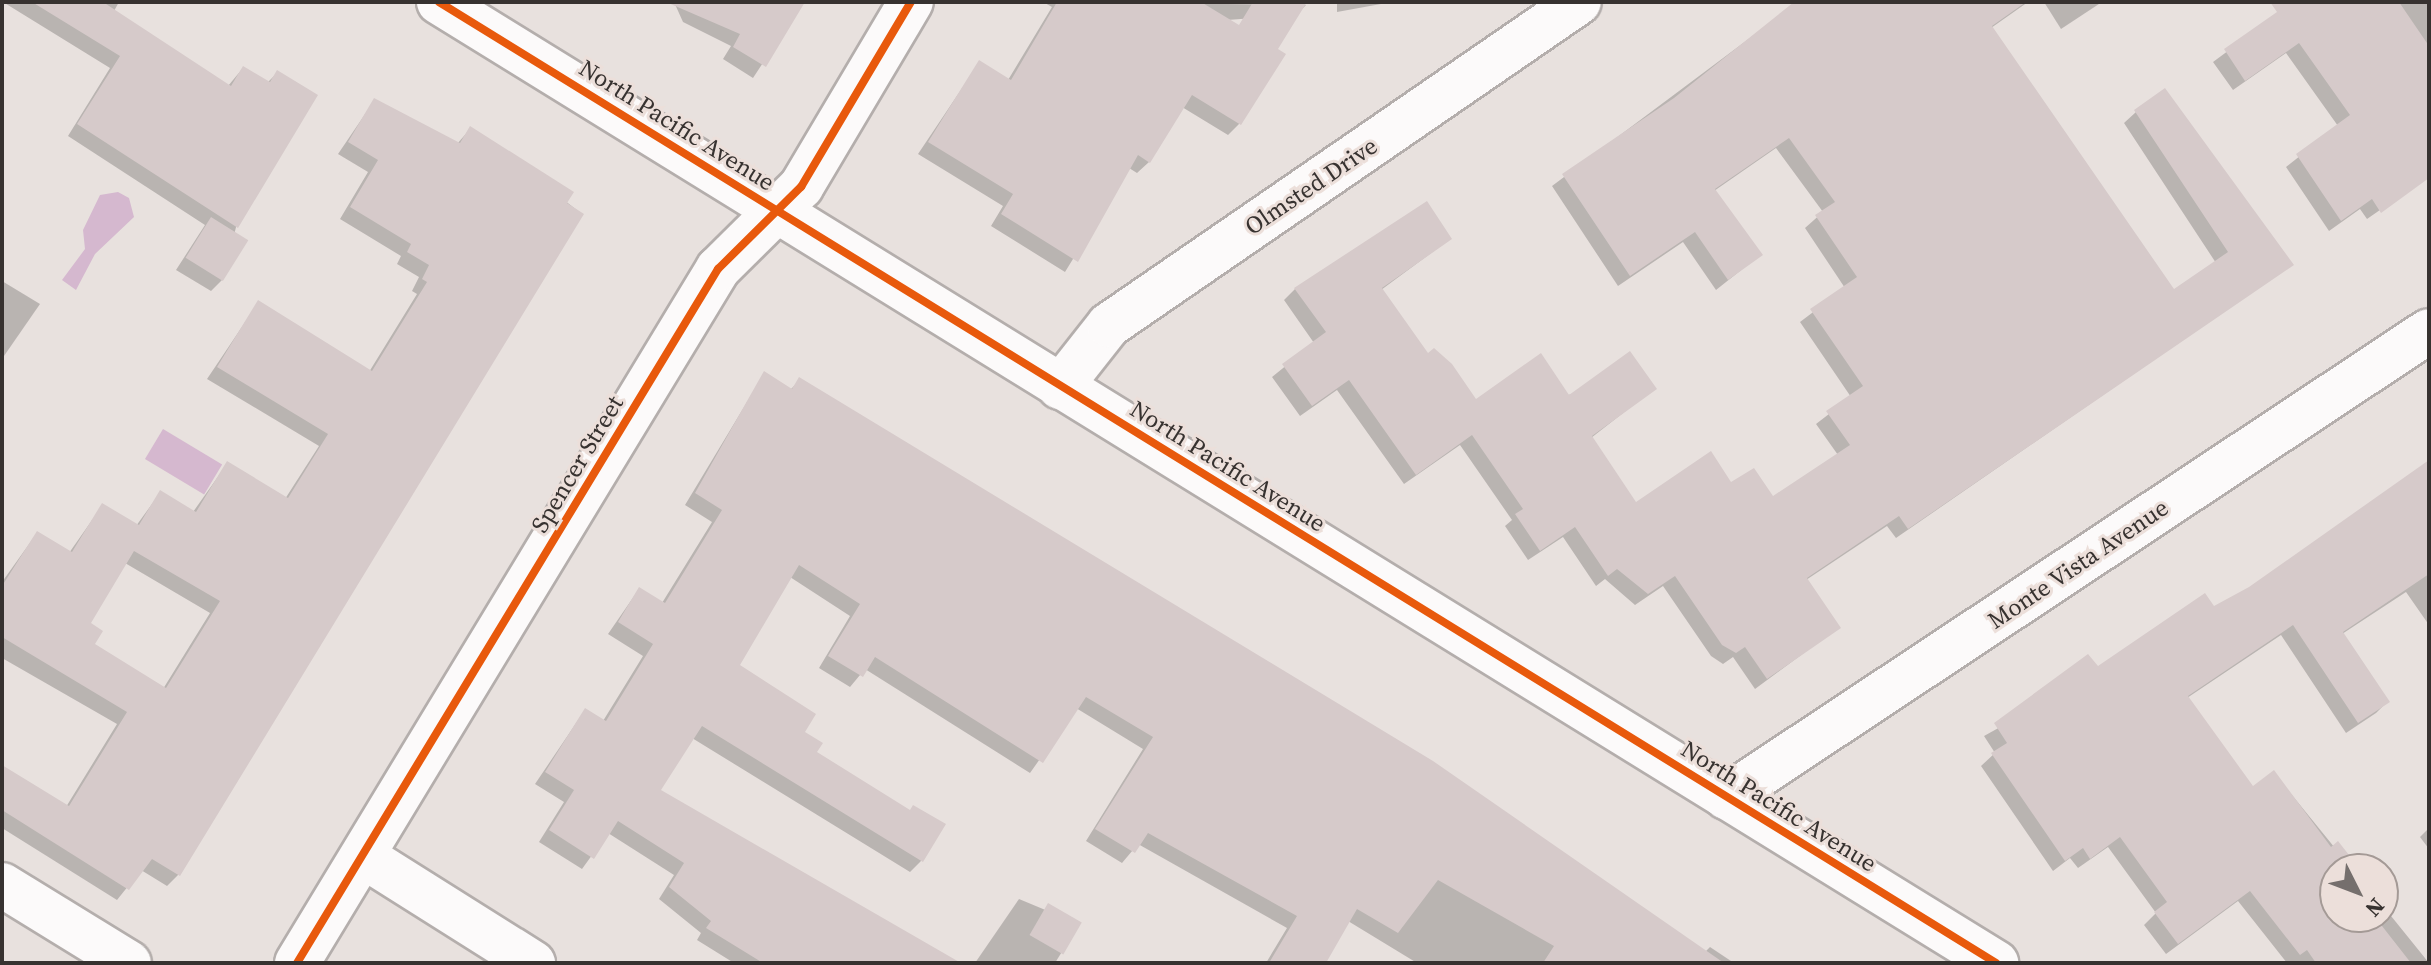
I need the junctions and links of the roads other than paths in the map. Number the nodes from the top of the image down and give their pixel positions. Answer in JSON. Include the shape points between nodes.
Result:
{"nodes":[{"id":1,"x":439,"y":2,"type":"edge"},
{"id":2,"x":911,"y":2,"type":"edge"},
{"id":3,"x":1579,"y":2,"type":"edge"},
{"id":4,"x":776,"y":210,"type":"junction"},
{"id":5,"x":2429,"y":331,"type":"edge"},
{"id":6,"x":1060,"y":387,"type":"junction"},
{"id":7,"x":1726,"y":797,"type":"junction"},
{"id":8,"x":363,"y":856,"type":"junction"},
{"id":9,"x":2,"y":885,"type":"edge"},
{"id":10,"x":129,"y":963,"type":"edge"},
{"id":11,"x":297,"y":963,"type":"edge"},
{"id":12,"x":533,"y":963,"type":"edge"},
{"id":13,"x":1996,"y":963,"type":"edge"}],
"edges":[{"from":1,"to":4,"type":"street","name":"North Pacific Avenue"},
{"from":2,"to":4,"type":"street","name":"Spencer Street","via":[[824,154]]},
{"from":3,"to":6,"type":"street","name":"Olmsted Drive","via":[[1109,325]]},
{"from":4,"to":6,"type":"street","name":"North Pacific Avenue"},
{"from":4,"to":8,"type":"street","name":"Spencer Street","via":[[718,269]]},
{"from":5,"to":7,"type":"street","name":"Monte Vista Avenue"},
{"from":6,"to":7,"type":"street","name":"North Pacific Avenue"},
{"from":7,"to":13,"type":"street","name":"North Pacific Avenue"},
{"from":8,"to":11,"type":"street","name":"Spencer Street"},
{"from":8,"to":12,"type":"street"},
{"from":9,"to":10,"type":"street"}]}
